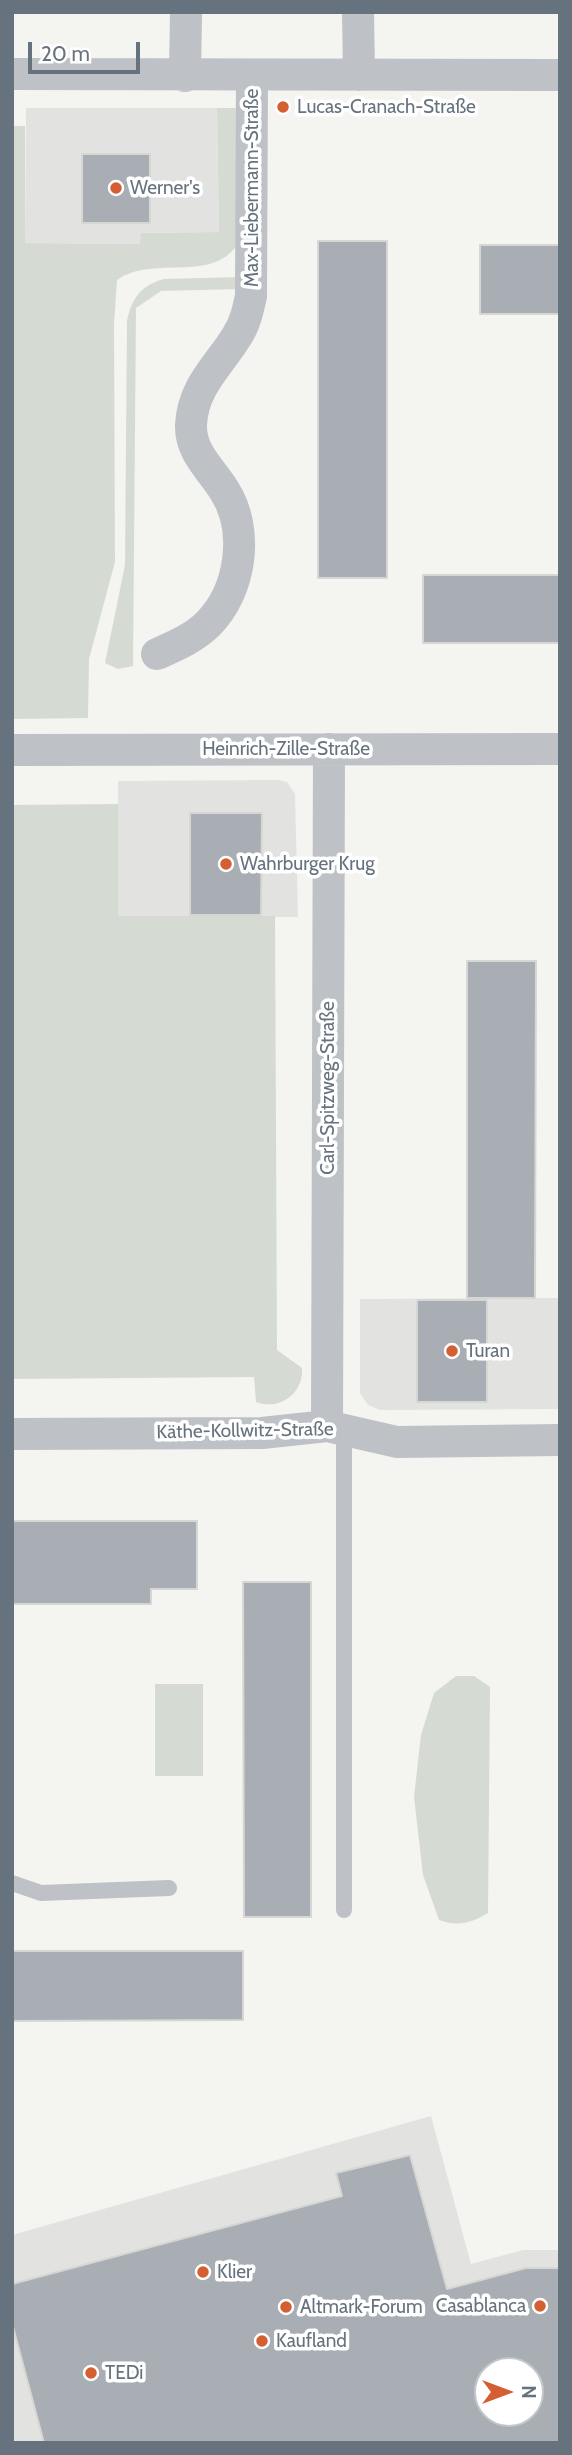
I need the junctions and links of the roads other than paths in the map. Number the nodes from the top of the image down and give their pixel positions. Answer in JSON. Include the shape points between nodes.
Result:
{"nodes":[{"id":1,"x":186,"y":12,"type":"edge"},
{"id":2,"x":358,"y":12,"type":"edge"},
{"id":3,"x":12,"y":74,"type":"edge"},
{"id":4,"x":252,"y":75,"type":"junction"},
{"id":5,"x":359,"y":75,"type":"junction"},
{"id":6,"x":560,"y":75,"type":"edge"},
{"id":7,"x":185,"y":76,"type":"junction"},
{"id":8,"x":158,"y":654,"type":"dead end"},
{"id":9,"x":560,"y":749,"type":"edge"},
{"id":10,"x":12,"y":750,"type":"edge"},
{"id":11,"x":329,"y":750,"type":"junction"},
{"id":12,"x":335,"y":1428,"type":"junction"},
{"id":13,"x":12,"y":1434,"type":"edge"},
{"id":14,"x":560,"y":1440,"type":"edge"},
{"id":15,"x":12,"y":1883,"type":"edge"},
{"id":16,"x":169,"y":1888,"type":"dead end"},
{"id":17,"x":344,"y":1910,"type":"dead end"}],
"edges":[{"from":1,"to":7,"type":"street"},
{"from":2,"to":5,"type":"street"},
{"from":3,"to":7,"type":"street"},
{"from":4,"to":5,"type":"street"},
{"from":4,"to":7,"type":"street"},
{"from":4,"to":8,"type":"street","name":"Max-Liebermann-Straße","via":[[251,296],[246,321],[199,389],[191,429],[198,454],[225,492],[234,515],[237,569],[225,604],[207,625]]},
{"from":5,"to":6,"type":"street"},
{"from":9,"to":11,"type":"street","name":"Heinrich-Zille-Straße"},
{"from":10,"to":11,"type":"street","name":"Heinrich-Zille-Straße"},
{"from":11,"to":12,"type":"street","name":"Carl-Spitzweg-Straße"},
{"from":12,"to":13,"type":"street","name":"Käthe-Kollwitz-Straße","via":[[262,1433]]},
{"from":12,"to":14,"type":"street","name":"Käthe-Kollwitz-Straße","via":[[397,1442]]},
{"from":12,"to":17,"type":"lane"},
{"from":15,"to":16,"type":"lane","via":[[41,1893]]}]}
